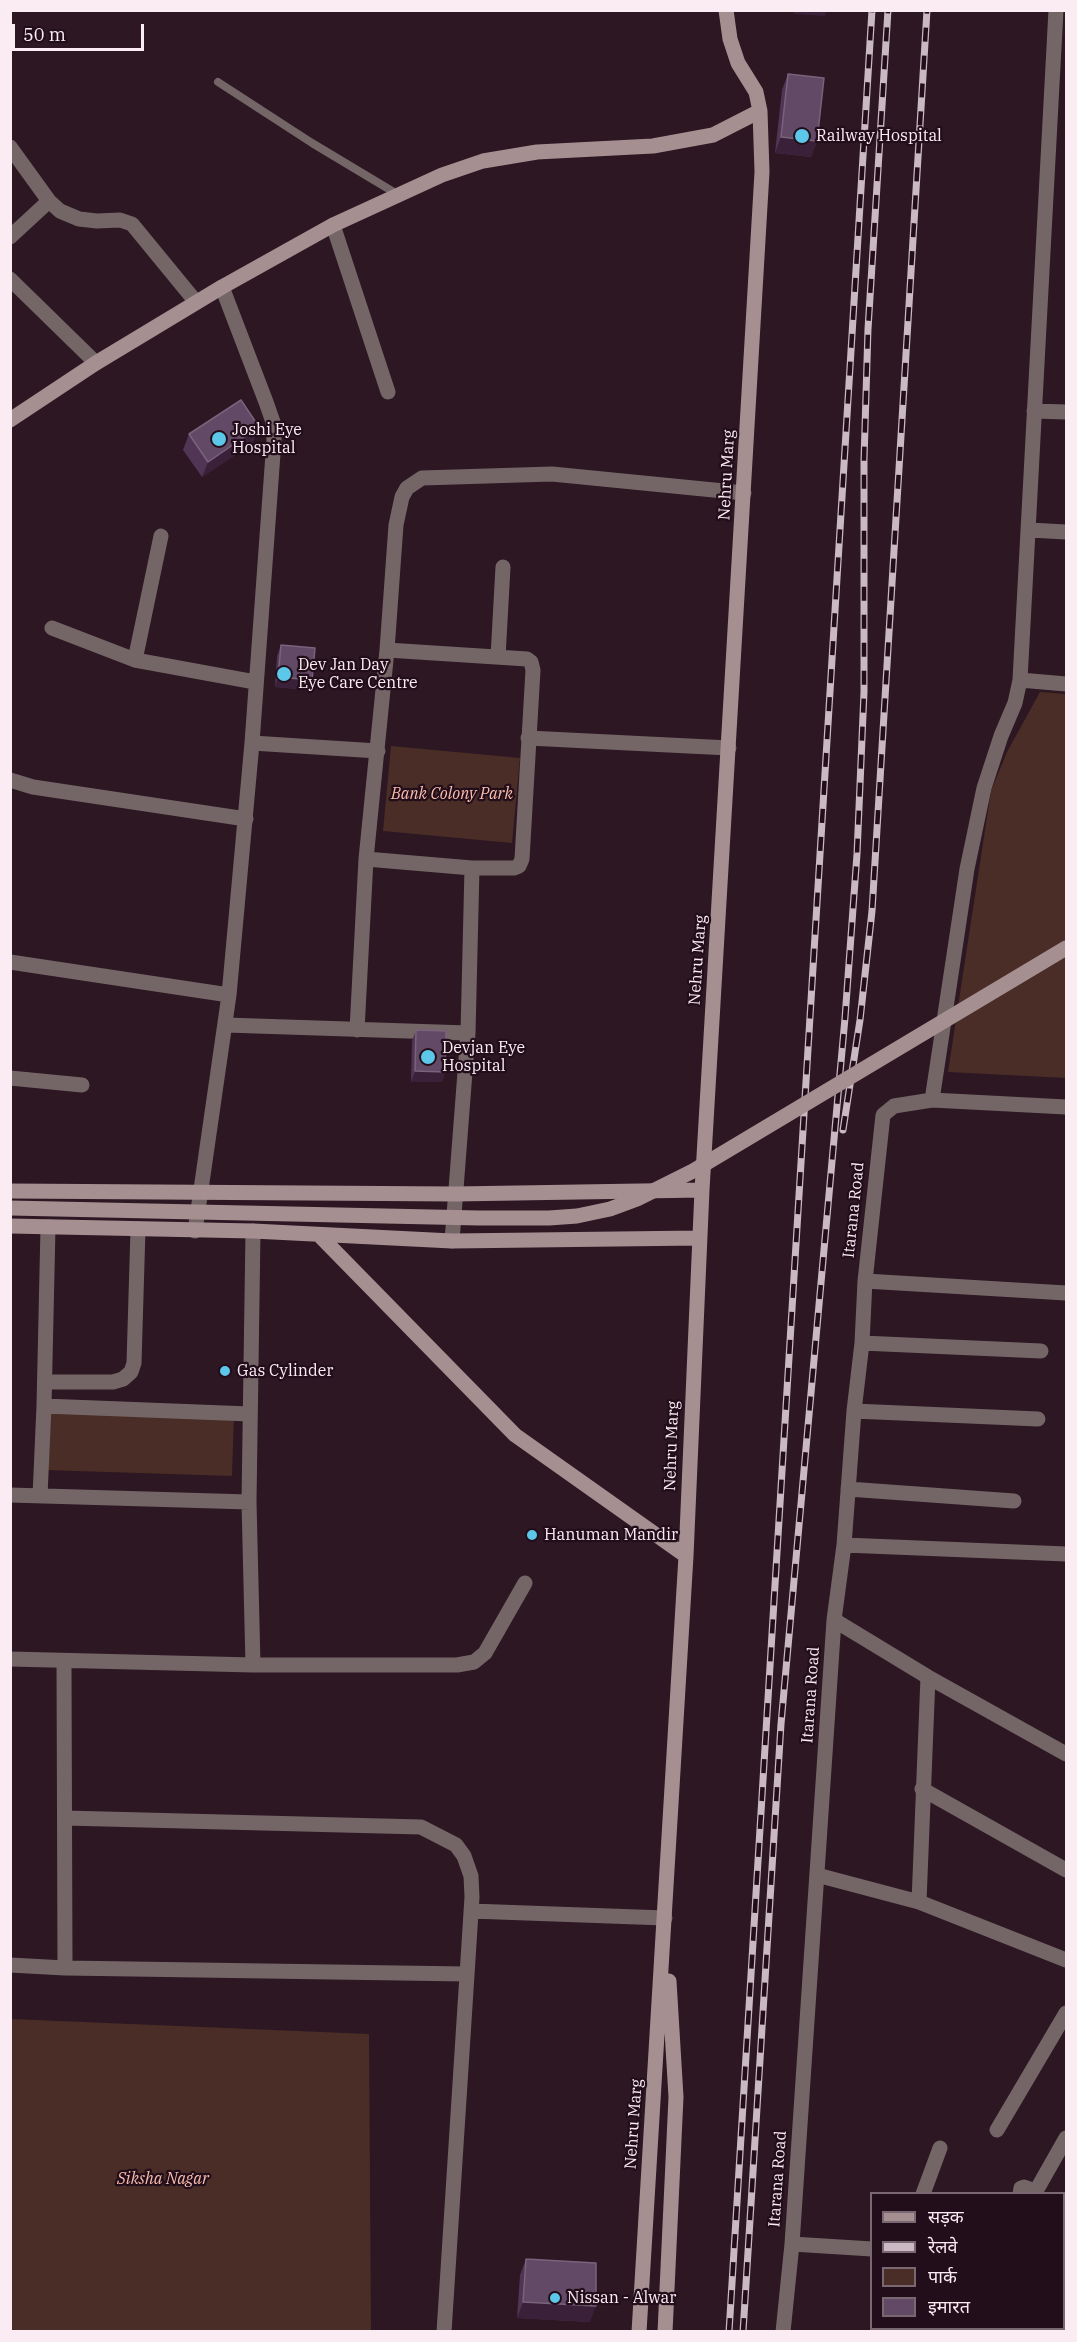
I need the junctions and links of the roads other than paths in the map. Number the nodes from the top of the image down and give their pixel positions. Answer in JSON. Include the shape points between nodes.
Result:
{"nodes":[{"id":1,"x":726,"y":10,"type":"edge"},
{"id":2,"x":1056,"y":10,"type":"edge"},
{"id":3,"x":218,"y":82,"type":"dead end"},
{"id":4,"x":760,"y":111,"type":"junction"},
{"id":5,"x":10,"y":147,"type":"edge"},
{"id":6,"x":397,"y":194,"type":"junction"},
{"id":7,"x":49,"y":201,"type":"junction"},
{"id":8,"x":333,"y":225,"type":"junction"},
{"id":9,"x":10,"y":237,"type":"edge"},
{"id":10,"x":10,"y":279,"type":"edge"},
{"id":11,"x":222,"y":287,"type":"junction"},
{"id":12,"x":196,"y":302,"type":"junction"},
{"id":13,"x":96,"y":363,"type":"junction"},
{"id":14,"x":388,"y":392,"type":"dead end"},
{"id":15,"x":1034,"y":411,"type":"junction"},
{"id":16,"x":1066,"y":412,"type":"edge"},
{"id":17,"x":10,"y":420,"type":"edge"},
{"id":18,"x":744,"y":493,"type":"junction"},
{"id":19,"x":1029,"y":530,"type":"junction"},
{"id":20,"x":1066,"y":532,"type":"edge"},
{"id":21,"x":161,"y":536,"type":"dead end"},
{"id":22,"x":503,"y":567,"type":"dead end"},
{"id":23,"x":52,"y":628,"type":"dead end"},
{"id":24,"x":387,"y":650,"type":"junction"},
{"id":25,"x":498,"y":657,"type":"junction"},
{"id":26,"x":135,"y":660,"type":"junction"},
{"id":27,"x":1020,"y":680,"type":"junction"},
{"id":28,"x":255,"y":682,"type":"junction"},
{"id":29,"x":1066,"y":684,"type":"edge"},
{"id":30,"x":528,"y":738,"type":"junction"},
{"id":31,"x":252,"y":743,"type":"junction"},
{"id":32,"x":729,"y":748,"type":"junction"},
{"id":33,"x":378,"y":751,"type":"junction"},
{"id":34,"x":10,"y":780,"type":"edge"},
{"id":35,"x":246,"y":819,"type":"junction"},
{"id":36,"x":366,"y":859,"type":"junction"},
{"id":37,"x":472,"y":868,"type":"junction"},
{"id":38,"x":1066,"y":948,"type":"edge"},
{"id":39,"x":10,"y":962,"type":"edge"},
{"id":40,"x":229,"y":995,"type":"junction"},
{"id":41,"x":226,"y":1025,"type":"junction"},
{"id":42,"x":357,"y":1030,"type":"junction"},
{"id":43,"x":468,"y":1033,"type":"junction"},
{"id":44,"x":10,"y":1078,"type":"edge"},
{"id":45,"x":82,"y":1085,"type":"dead end"},
{"id":46,"x":932,"y":1100,"type":"junction"},
{"id":47,"x":1066,"y":1107,"type":"edge"},
{"id":48,"x":702,"y":1190,"type":"junction"},
{"id":49,"x":10,"y":1191,"type":"edge"},
{"id":50,"x":200,"y":1191,"type":"junction"},
{"id":51,"x":455,"y":1194,"type":"junction"},
{"id":52,"x":10,"y":1208,"type":"edge"},
{"id":53,"x":10,"y":1226,"type":"edge"},
{"id":54,"x":48,"y":1227,"type":"junction"},
{"id":55,"x":138,"y":1229,"type":"junction"},
{"id":56,"x":195,"y":1231,"type":"junction"},
{"id":57,"x":253,"y":1231,"type":"junction"},
{"id":58,"x":320,"y":1236,"type":"junction"},
{"id":59,"x":699,"y":1238,"type":"junction"},
{"id":60,"x":452,"y":1241,"type":"junction"},
{"id":61,"x":865,"y":1281,"type":"junction"},
{"id":62,"x":1066,"y":1293,"type":"edge"},
{"id":63,"x":862,"y":1343,"type":"junction"},
{"id":64,"x":1041,"y":1351,"type":"dead end"},
{"id":65,"x":45,"y":1382,"type":"junction"},
{"id":66,"x":44,"y":1406,"type":"junction"},
{"id":67,"x":854,"y":1411,"type":"junction"},
{"id":68,"x":250,"y":1414,"type":"junction"},
{"id":69,"x":1038,"y":1419,"type":"dead end"},
{"id":70,"x":848,"y":1488,"type":"junction"},
{"id":71,"x":10,"y":1495,"type":"edge"},
{"id":72,"x":40,"y":1496,"type":"junction"},
{"id":73,"x":1014,"y":1501,"type":"dead end"},
{"id":74,"x":249,"y":1502,"type":"junction"},
{"id":75,"x":844,"y":1545,"type":"junction"},
{"id":76,"x":1066,"y":1554,"type":"edge"},
{"id":77,"x":686,"y":1556,"type":"junction"},
{"id":78,"x":525,"y":1583,"type":"dead end"},
{"id":79,"x":834,"y":1620,"type":"junction"},
{"id":80,"x":10,"y":1659,"type":"edge"},
{"id":81,"x":64,"y":1661,"type":"junction"},
{"id":82,"x":253,"y":1665,"type":"junction"},
{"id":83,"x":928,"y":1677,"type":"junction"},
{"id":84,"x":1066,"y":1754,"type":"edge"},
{"id":85,"x":922,"y":1789,"type":"junction"},
{"id":86,"x":65,"y":1818,"type":"junction"},
{"id":87,"x":1066,"y":1870,"type":"edge"},
{"id":88,"x":817,"y":1875,"type":"junction"},
{"id":89,"x":919,"y":1902,"type":"junction"},
{"id":90,"x":471,"y":1911,"type":"junction"},
{"id":91,"x":665,"y":1918,"type":"junction"},
{"id":92,"x":1066,"y":1960,"type":"edge"},
{"id":93,"x":10,"y":1965,"type":"edge"},
{"id":94,"x":65,"y":1968,"type":"junction"},
{"id":95,"x":466,"y":1974,"type":"junction"},
{"id":96,"x":1066,"y":2013,"type":"edge"},
{"id":97,"x":997,"y":2130,"type":"dead end"},
{"id":98,"x":1066,"y":2138,"type":"edge"},
{"id":99,"x":940,"y":2148,"type":"dead end"},
{"id":100,"x":923,"y":2192,"type":"edge"},
{"id":101,"x":1020,"y":2192,"type":"edge"},
{"id":102,"x":792,"y":2244,"type":"junction"},
{"id":103,"x":870,"y":2249,"type":"edge"},
{"id":104,"x":444,"y":2331,"type":"edge"},
{"id":105,"x":639,"y":2331,"type":"edge"},
{"id":106,"x":664,"y":2331,"type":"edge"},
{"id":107,"x":783,"y":2331,"type":"edge"}],
"edges":[{"from":1,"to":4,"type":"street","name":"Nehru Marg","via":[[738,63],[756,92]]},
{"from":2,"to":15,"type":"street"},
{"from":3,"to":6,"type":"lane"},
{"from":4,"to":6,"type":"street","via":[[713,135],[652,146],[537,152],[483,161]]},
{"from":4,"to":18,"type":"street","name":"Nehru Marg","via":[[762,172]]},
{"from":5,"to":7,"type":"street"},
{"from":6,"to":8,"type":"street"},
{"from":7,"to":9,"type":"street"},
{"from":7,"to":12,"type":"street","via":[[79,219],[132,224]]},
{"from":8,"to":11,"type":"street"},
{"from":8,"to":14,"type":"street"},
{"from":10,"to":13,"type":"street"},
{"from":11,"to":12,"type":"street"},
{"from":11,"to":28,"type":"street","via":[[273,422]]},
{"from":12,"to":13,"type":"street"},
{"from":13,"to":17,"type":"street"},
{"from":15,"to":16,"type":"street"},
{"from":15,"to":19,"type":"street"},
{"from":18,"to":24,"type":"street","via":[[552,474],[422,478],[407,488],[396,525]]},
{"from":18,"to":32,"type":"street","name":"Nehru Marg"},
{"from":19,"to":20,"type":"street"},
{"from":19,"to":27,"type":"street"},
{"from":21,"to":26,"type":"street"},
{"from":22,"to":25,"type":"street"},
{"from":23,"to":26,"type":"street"},
{"from":24,"to":25,"type":"street"},
{"from":24,"to":33,"type":"street"},
{"from":25,"to":30,"type":"street","via":[[531,662]]},
{"from":26,"to":28,"type":"street"},
{"from":27,"to":29,"type":"street"},
{"from":27,"to":46,"type":"street","via":[[981,800]]},
{"from":28,"to":31,"type":"street"},
{"from":30,"to":32,"type":"street"},
{"from":30,"to":37,"type":"street","via":[[519,867]]},
{"from":31,"to":33,"type":"street"},
{"from":31,"to":35,"type":"street"},
{"from":32,"to":48,"type":"street","name":"Nehru Marg"},
{"from":33,"to":36,"type":"street"},
{"from":34,"to":35,"type":"street","via":[[33,787]]},
{"from":35,"to":40,"type":"street"},
{"from":36,"to":37,"type":"street"},
{"from":36,"to":42,"type":"street"},
{"from":37,"to":43,"type":"street"},
{"from":38,"to":52,"type":"street","bridge":true,"via":[[693,1171],[610,1209],[558,1217],[479,1218]]},
{"from":39,"to":40,"type":"street"},
{"from":40,"to":41,"type":"street"},
{"from":41,"to":42,"type":"street"},
{"from":41,"to":50,"type":"street"},
{"from":42,"to":43,"type":"street"},
{"from":43,"to":51,"type":"street"},
{"from":44,"to":45,"type":"street"},
{"from":46,"to":47,"type":"street","name":"Itarana Road"},
{"from":46,"to":61,"type":"street","name":"Itarana Road","via":[[894,1106],[883,1114]]},
{"from":48,"to":51,"type":"street"},
{"from":48,"to":59,"type":"street","name":"Nehru Marg"},
{"from":49,"to":50,"type":"street"},
{"from":50,"to":51,"type":"street"},
{"from":50,"to":56,"type":"street"},
{"from":51,"to":60,"type":"street"},
{"from":53,"to":54,"type":"street"},
{"from":54,"to":55,"type":"street"},
{"from":54,"to":65,"type":"street"},
{"from":55,"to":56,"type":"street"},
{"from":55,"to":65,"type":"street","via":[[131,1372],[113,1382]]},
{"from":56,"to":57,"type":"street"},
{"from":57,"to":58,"type":"street"},
{"from":57,"to":68,"type":"street"},
{"from":58,"to":60,"type":"street"},
{"from":58,"to":77,"type":"street","via":[[515,1435]]},
{"from":59,"to":60,"type":"street"},
{"from":59,"to":77,"type":"street","name":"Nehru Marg"},
{"from":61,"to":62,"type":"street"},
{"from":61,"to":63,"type":"street","name":"Itarana Road"},
{"from":63,"to":64,"type":"street"},
{"from":63,"to":67,"type":"street","name":"Itarana Road"},
{"from":65,"to":66,"type":"street"},
{"from":66,"to":68,"type":"street"},
{"from":66,"to":72,"type":"street"},
{"from":67,"to":69,"type":"street"},
{"from":67,"to":70,"type":"street","name":"Itarana Road"},
{"from":68,"to":74,"type":"street"},
{"from":70,"to":73,"type":"street"},
{"from":70,"to":75,"type":"street","name":"Itarana Road"},
{"from":71,"to":72,"type":"street"},
{"from":72,"to":74,"type":"street"},
{"from":74,"to":82,"type":"street"},
{"from":75,"to":76,"type":"street"},
{"from":75,"to":79,"type":"street","name":"Itarana Road"},
{"from":77,"to":91,"type":"street","name":"Nehru Marg"},
{"from":78,"to":82,"type":"street","via":[[485,1653],[474,1662]]},
{"from":79,"to":83,"type":"street"},
{"from":79,"to":88,"type":"street","name":"Itarana Road"},
{"from":80,"to":81,"type":"street"},
{"from":81,"to":82,"type":"street"},
{"from":81,"to":86,"type":"street"},
{"from":83,"to":84,"type":"street"},
{"from":83,"to":85,"type":"street"},
{"from":85,"to":87,"type":"street"},
{"from":85,"to":89,"type":"street"},
{"from":86,"to":90,"type":"street","via":[[421,1827],[456,1845],[464,1856],[471,1876]]},
{"from":86,"to":94,"type":"street"},
{"from":88,"to":89,"type":"street"},
{"from":88,"to":102,"type":"street","name":"Itarana Road"},
{"from":89,"to":92,"type":"street"},
{"from":90,"to":91,"type":"street"},
{"from":90,"to":95,"type":"street"},
{"from":91,"to":105,"type":"street","name":"Nehru Marg"},
{"from":91,"to":106,"type":"street","name":"Nehru Marg","via":[[676,2097]]},
{"from":93,"to":94,"type":"street"},
{"from":94,"to":95,"type":"street"},
{"from":95,"to":104,"type":"street"},
{"from":96,"to":97,"type":"street"},
{"from":98,"to":101,"type":"street","via":[[1036,2191],[1024,2187]]},
{"from":99,"to":100,"type":"street"},
{"from":102,"to":103,"type":"street"},
{"from":102,"to":107,"type":"street","name":"Itarana Road"}]}
